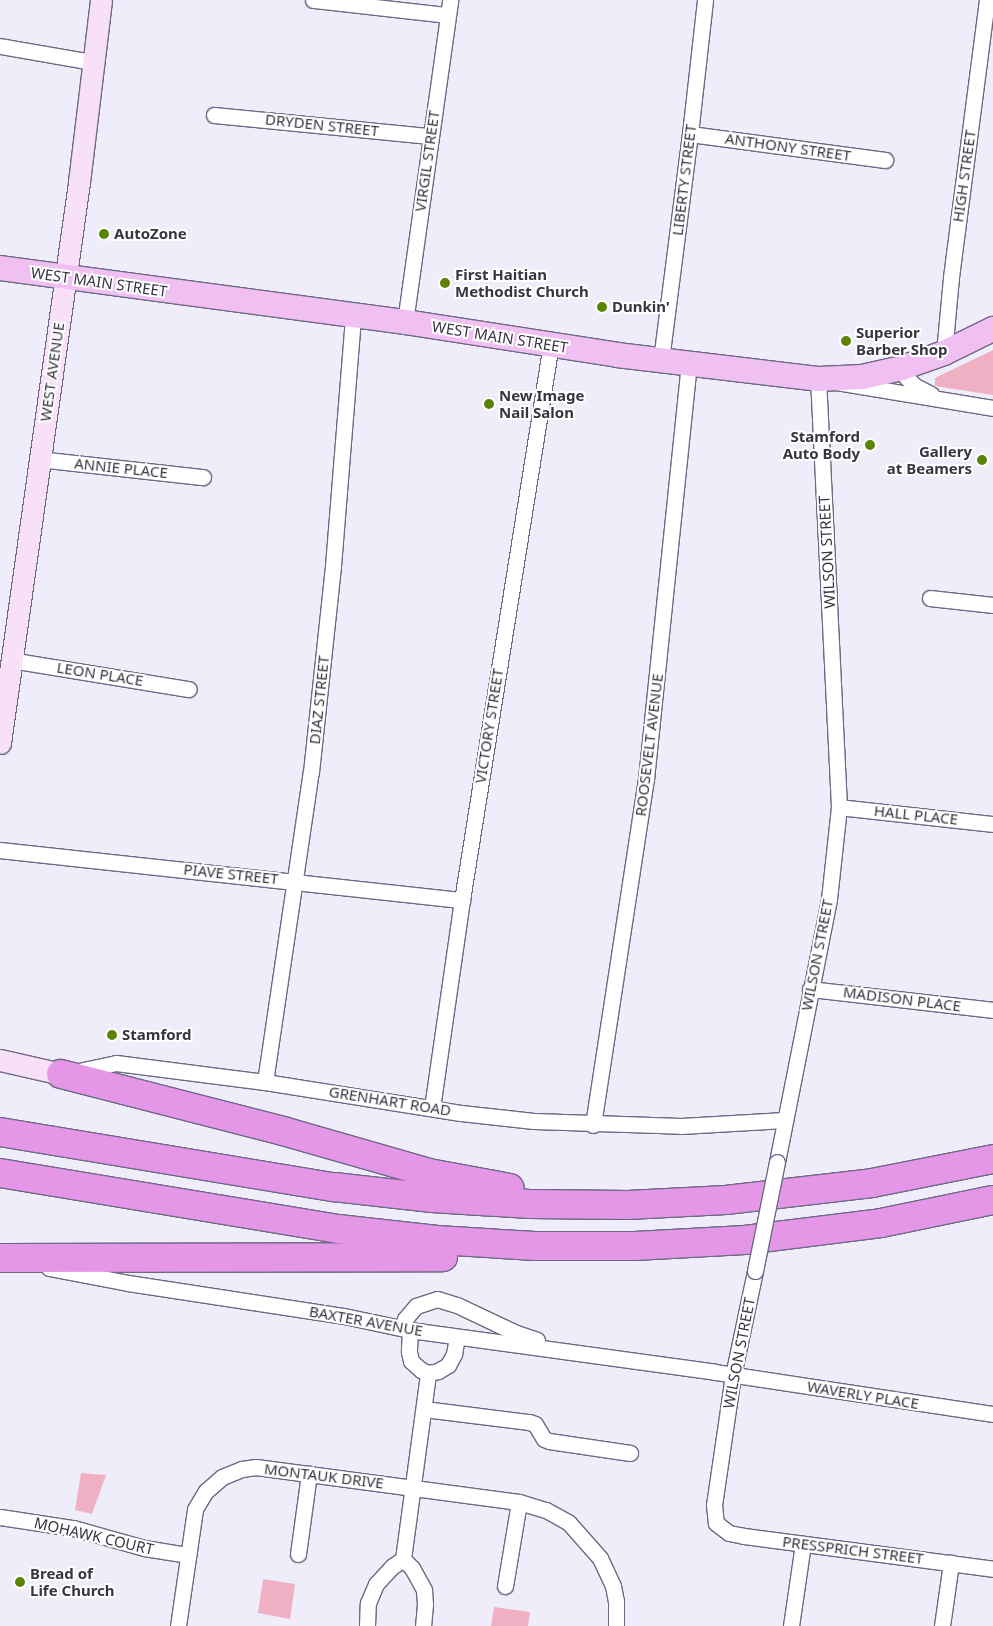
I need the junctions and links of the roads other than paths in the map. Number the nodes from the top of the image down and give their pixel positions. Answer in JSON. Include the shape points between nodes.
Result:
{"nodes":[{"id":1,"x":101,"y":0,"type":"edge"},
{"id":2,"x":313,"y":0,"type":"edge"},
{"id":3,"x":705,"y":0,"type":"edge"},
{"id":4,"x":987,"y":0,"type":"edge"},
{"id":5,"x":448,"y":8,"type":"edge"},
{"id":6,"x":0,"y":46,"type":"edge"},
{"id":7,"x":93,"y":62,"type":"junction"},
{"id":8,"x":214,"y":115,"type":"dead end"},
{"id":9,"x":690,"y":134,"type":"junction"},
{"id":10,"x":430,"y":136,"type":"junction"},
{"id":11,"x":885,"y":160,"type":"dead end"},
{"id":12,"x":0,"y":268,"type":"edge"},
{"id":13,"x":65,"y":278,"type":"junction"},
{"id":14,"x":353,"y":316,"type":"junction"},
{"id":15,"x":405,"y":322,"type":"junction"},
{"id":16,"x":993,"y":330,"type":"edge"},
{"id":17,"x":551,"y":344,"type":"junction"},
{"id":18,"x":944,"y":353,"type":"junction"},
{"id":19,"x":661,"y":360,"type":"junction"},
{"id":20,"x":688,"y":364,"type":"junction"},
{"id":21,"x":902,"y":368,"type":"junction"},
{"id":22,"x":818,"y":379,"type":"junction"},
{"id":23,"x":946,"y":401,"type":"junction"},
{"id":24,"x":993,"y":408,"type":"edge"},
{"id":25,"x":39,"y":459,"type":"junction"},
{"id":26,"x":203,"y":477,"type":"dead end"},
{"id":27,"x":930,"y":598,"type":"dead end"},
{"id":28,"x":993,"y":604,"type":"edge"},
{"id":29,"x":7,"y":673,"type":"edge"},
{"id":30,"x":189,"y":688,"type":"dead end"},
{"id":31,"x":0,"y":743,"type":"edge"},
{"id":32,"x":839,"y":806,"type":"junction"},
{"id":33,"x":993,"y":824,"type":"edge"},
{"id":34,"x":0,"y":850,"type":"edge"},
{"id":35,"x":296,"y":881,"type":"junction"},
{"id":36,"x":462,"y":900,"type":"junction"},
{"id":37,"x":810,"y":988,"type":"junction"},
{"id":38,"x":993,"y":1010,"type":"edge"},
{"id":39,"x":0,"y":1060,"type":"edge"},
{"id":40,"x":62,"y":1074,"type":"junction"},
{"id":41,"x":265,"y":1082,"type":"junction"},
{"id":42,"x":432,"y":1108,"type":"junction"},
{"id":43,"x":785,"y":1120,"type":"junction"},
{"id":44,"x":592,"y":1125,"type":"junction"},
{"id":45,"x":0,"y":1132,"type":"edge"},
{"id":46,"x":993,"y":1158,"type":"edge"},
{"id":47,"x":0,"y":1174,"type":"edge"},
{"id":48,"x":993,"y":1200,"type":"edge"},
{"id":49,"x":628,"y":1205,"type":"junction"},
{"id":50,"x":684,"y":1244,"type":"junction"},
{"id":51,"x":0,"y":1258,"type":"edge"},
{"id":52,"x":406,"y":1329,"type":"junction"},
{"id":53,"x":457,"y":1336,"type":"junction"},
{"id":54,"x":584,"y":1354,"type":"junction"},
{"id":55,"x":428,"y":1373,"type":"junction"},
{"id":56,"x":733,"y":1375,"type":"junction"},
{"id":57,"x":424,"y":1409,"type":"junction"},
{"id":58,"x":993,"y":1414,"type":"edge"},
{"id":59,"x":630,"y":1454,"type":"dead end"},
{"id":60,"x":309,"y":1474,"type":"junction"},
{"id":61,"x":412,"y":1487,"type":"junction"},
{"id":62,"x":519,"y":1502,"type":"junction"},
{"id":63,"x":0,"y":1517,"type":"edge"},
{"id":64,"x":716,"y":1523,"type":"joint"},
{"id":65,"x":803,"y":1544,"type":"junction"},
{"id":66,"x":188,"y":1554,"type":"junction"},
{"id":67,"x":298,"y":1554,"type":"dead end"},
{"id":68,"x":403,"y":1559,"type":"junction"},
{"id":69,"x":951,"y":1563,"type":"junction"},
{"id":70,"x":993,"y":1569,"type":"edge"},
{"id":71,"x":506,"y":1586,"type":"dead end"},
{"id":72,"x":178,"y":1626,"type":"edge"},
{"id":73,"x":367,"y":1626,"type":"edge"},
{"id":74,"x":423,"y":1626,"type":"edge"},
{"id":75,"x":616,"y":1626,"type":"edge"},
{"id":76,"x":791,"y":1626,"type":"edge"},
{"id":77,"x":942,"y":1626,"type":"edge"}],
"edges":[{"from":1,"to":7,"type":"main road","name":"WEST AVENUE"},
{"from":2,"to":5,"type":"street"},
{"from":3,"to":9,"type":"street","name":"LIBERTY STREET"},
{"from":4,"to":18,"type":"street","name":"HIGH STREET","via":[[950,278]]},
{"from":5,"to":10,"type":"street","name":"VIRGIL STREET"},
{"from":6,"to":7,"type":"street"},
{"from":7,"to":13,"type":"main road","name":"WEST AVENUE"},
{"from":8,"to":10,"type":"street","name":"DRYDEN STREET"},
{"from":9,"to":11,"type":"street","name":"ANTHONY STREET"},
{"from":9,"to":19,"type":"street","name":"LIBERTY STREET"},
{"from":10,"to":15,"type":"street","name":"VIRGIL STREET"},
{"from":12,"to":13,"type":"main road","name":"WEST MAIN STREET"},
{"from":13,"to":14,"type":"main road","name":"WEST MAIN STREET"},
{"from":13,"to":25,"type":"main road","name":"WEST AVENUE"},
{"from":14,"to":15,"type":"main road","name":"WEST MAIN STREET"},
{"from":14,"to":35,"type":"street","name":"DIAZ STREET","via":[[333,566]]},
{"from":15,"to":17,"type":"main road","name":"WEST MAIN STREET"},
{"from":16,"to":18,"type":"main road","name":"WEST MAIN STREET"},
{"from":17,"to":19,"type":"main road","name":"WEST MAIN STREET"},
{"from":17,"to":36,"type":"street","name":"VICTORY STREET"},
{"from":18,"to":21,"type":"main road","name":"WEST MAIN STREET"},
{"from":19,"to":20,"type":"main road","name":"WEST MAIN STREET"},
{"from":20,"to":22,"type":"main road","name":"WEST MAIN STREET"},
{"from":20,"to":44,"type":"street","name":"ROOSEVELT AVENUE","via":[[646,779]]},
{"from":21,"to":22,"type":"main road","name":"WEST MAIN STREET","via":[[862,377]]},
{"from":21,"to":23,"type":"street","via":[[915,386]]},
{"from":22,"to":23,"type":"street"},
{"from":22,"to":32,"type":"street","name":"WILSON STREET"},
{"from":23,"to":24,"type":"street"},
{"from":25,"to":26,"type":"street","name":"ANNIE PLACE"},
{"from":25,"to":29,"type":"main road","name":"WEST AVENUE"},
{"from":27,"to":28,"type":"street"},
{"from":29,"to":30,"type":"street","name":"LEON PLACE"},
{"from":29,"to":31,"type":"main road","name":"WEST AVENUE"},
{"from":32,"to":33,"type":"street","name":"HALL PLACE"},
{"from":32,"to":37,"type":"street","name":"WILSON STREET","via":[[829,900]]},
{"from":34,"to":35,"type":"street","name":"PIAVE STREET"},
{"from":35,"to":36,"type":"street","name":"PIAVE STREET"},
{"from":35,"to":41,"type":"street","name":"DIAZ STREET"},
{"from":36,"to":42,"type":"street","name":"VICTORY STREET"},
{"from":37,"to":38,"type":"street","name":"MADISON PLACE"},
{"from":37,"to":43,"type":"street","name":"WILSON STREET"},
{"from":39,"to":40,"type":"main road","name":"GRENHART ROAD"},
{"from":40,"to":41,"type":"street","name":"GRENHART ROAD","via":[[116,1063]]},
{"from":40,"to":49,"type":"highway","via":[[283,1131],[429,1173]]},
{"from":41,"to":42,"type":"street","name":"GRENHART ROAD"},
{"from":42,"to":44,"type":"street","name":"GRENHART ROAD"},
{"from":43,"to":44,"type":"street","name":"GRENHART ROAD","via":[[681,1126]]},
{"from":43,"to":56,"type":"street","name":"WILSON STREET","bridge":true},
{"from":45,"to":49,"type":"highway","via":[[383,1193],[481,1202]]},
{"from":46,"to":49,"type":"highway","via":[[824,1190]]},
{"from":47,"to":50,"type":"highway","via":[[387,1235],[535,1246]]},
{"from":48,"to":50,"type":"highway","via":[[832,1230]]},
{"from":50,"to":51,"type":"highway","via":[[509,1259],[378,1256]]},
{"from":51,"to":52,"type":"street","name":"BAXTER AVENUE","via":[[111,1280]]},
{"from":52,"to":53,"type":"street","name":"BAXTER AVENUE"},
{"from":52,"to":54,"type":"street","via":[[405,1318],[416,1306],[437,1299],[516,1333]]},
{"from":52,"to":55,"type":"street","via":[[412,1361]]},
{"from":53,"to":54,"type":"street","name":"BAXTER AVENUE"},
{"from":53,"to":55,"type":"street","via":[[448,1365],[438,1372]]},
{"from":54,"to":56,"type":"street","name":"BAXTER AVENUE"},
{"from":55,"to":57,"type":"street"},
{"from":56,"to":58,"type":"street","name":"WAVERLY PLACE"},
{"from":56,"to":64,"type":"street","name":"WILSON STREET","via":[[714,1505]]},
{"from":57,"to":59,"type":"street","via":[[529,1422],[535,1424],[548,1441]]},
{"from":57,"to":61,"type":"street"},
{"from":60,"to":61,"type":"street","name":"MONTAUK DRIVE"},
{"from":60,"to":66,"type":"street","name":"MONTAUK DRIVE","via":[[256,1467],[222,1477],[206,1491],[195,1509]]},
{"from":60,"to":67,"type":"street"},
{"from":61,"to":62,"type":"street","name":"MONTAUK DRIVE"},
{"from":61,"to":68,"type":"street"},
{"from":62,"to":71,"type":"street"},
{"from":62,"to":75,"type":"street","name":"MONTAUK DRIVE","via":[[554,1514],[580,1533],[600,1558],[613,1586]]},
{"from":63,"to":66,"type":"street","name":"MOHAWK COURT","via":[[73,1528],[144,1548]]},
{"from":64,"to":65,"type":"street","name":"PRESSPRICH STREET","via":[[730,1533]]},
{"from":65,"to":69,"type":"street","name":"PRESSPRICH STREET"},
{"from":65,"to":76,"type":"street"},
{"from":66,"to":72,"type":"street","name":"MONTAUK DRIVE"},
{"from":68,"to":73,"type":"street","via":[[376,1584],[368,1602]]},
{"from":68,"to":74,"type":"street","via":[[424,1590]]},
{"from":69,"to":70,"type":"street","name":"PRESSPRICH STREET"},
{"from":69,"to":77,"type":"street"}]}
